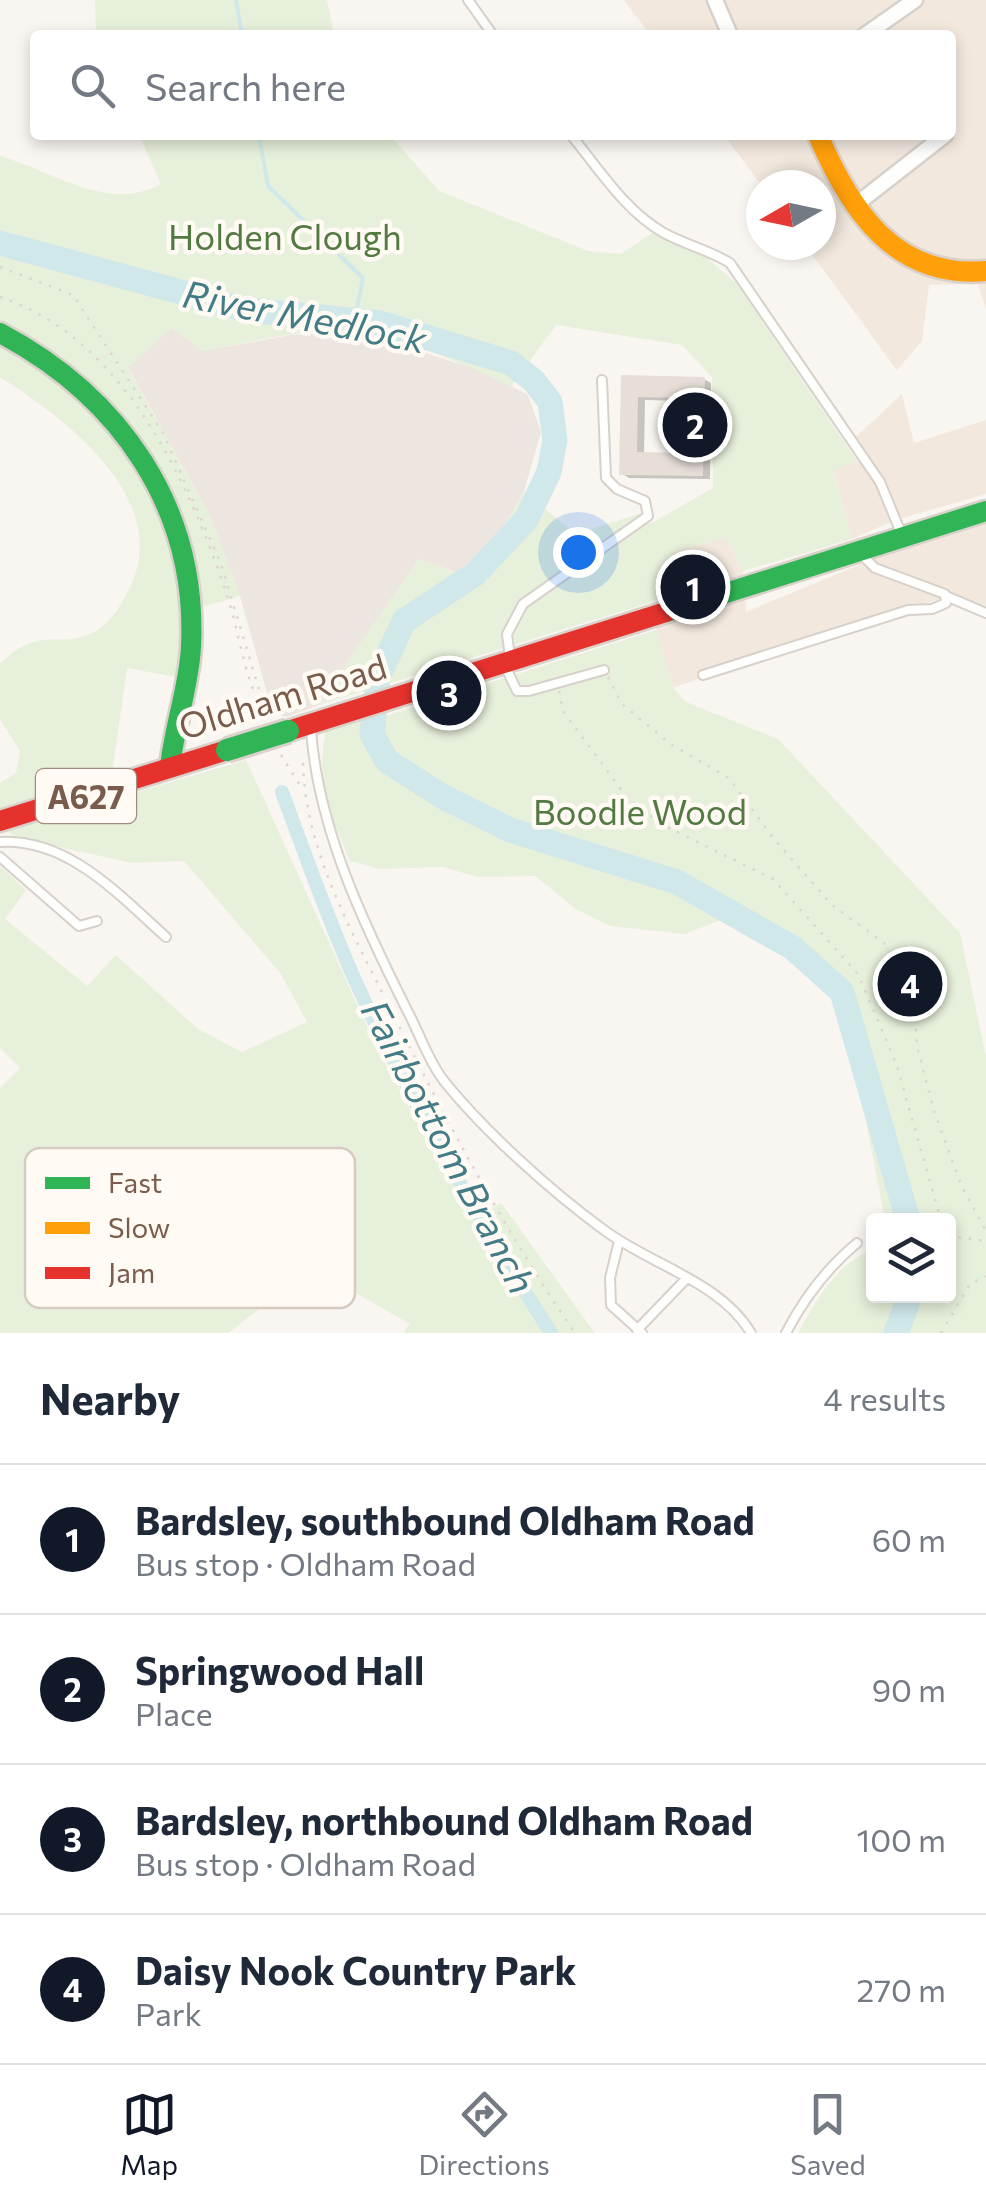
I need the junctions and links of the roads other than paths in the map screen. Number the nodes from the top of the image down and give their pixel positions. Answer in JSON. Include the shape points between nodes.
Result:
{"nodes":[{"id":1,"x":468,"y":0,"type":"edge"},
{"id":2,"x":715,"y":0,"type":"edge"},
{"id":3,"x":914,"y":0,"type":"edge"},
{"id":4,"x":490,"y":30,"type":"edge"},
{"id":5,"x":728,"y":30,"type":"edge"},
{"id":6,"x":872,"y":30,"type":"edge"},
{"id":7,"x":574,"y":140,"type":"edge"},
{"id":8,"x":821,"y":140,"type":"edge"},
{"id":9,"x":938,"y":140,"type":"edge"},
{"id":10,"x":858,"y":204,"type":"junction"},
{"id":11,"x":986,"y":271,"type":"edge"},
{"id":12,"x":0,"y":333,"type":"edge"},
{"id":13,"x":602,"y":380,"type":"dead end"},
{"id":14,"x":986,"y":511,"type":"edge"},
{"id":15,"x":903,"y":537,"type":"junction"},
{"id":16,"x":860,"y":552,"type":"junction"},
{"id":17,"x":946,"y":596,"type":"junction"},
{"id":18,"x":986,"y":613,"type":"edge"},
{"id":19,"x":508,"y":662,"type":"junction"},
{"id":20,"x":604,"y":670,"type":"road end"},
{"id":21,"x":703,"y":675,"type":"dead end"},
{"id":22,"x":309,"y":724,"type":"junction"},
{"id":23,"x":170,"y":766,"type":"junction"},
{"id":24,"x":0,"y":821,"type":"edge"},
{"id":25,"x":0,"y":842,"type":"edge"},
{"id":26,"x":0,"y":857,"type":"edge"},
{"id":27,"x":98,"y":921,"type":"dead end"},
{"id":28,"x":166,"y":938,"type":"dead end"},
{"id":29,"x":619,"y":1241,"type":"junction"},
{"id":30,"x":856,"y":1243,"type":"dead end"},
{"id":31,"x":687,"y":1278,"type":"junction"},
{"id":32,"x":640,"y":1332,"type":"edge"},
{"id":33,"x":751,"y":1333,"type":"edge"},
{"id":34,"x":786,"y":1333,"type":"edge"}],
"edges":[{"from":1,"to":4,"type":"lane"},
{"from":2,"to":5,"type":"street"},
{"from":3,"to":6,"type":"street"},
{"from":7,"to":15,"type":"lane","via":[[631,209],[666,234],[730,263],[880,482]]},
{"from":8,"to":10,"type":"main road"},
{"from":9,"to":10,"type":"street"},
{"from":10,"to":11,"type":"main road","via":[[916,265],[952,274]]},
{"from":12,"to":23,"type":"main road","via":[[82,381],[120,423],[154,476],[178,534],[192,632]]},
{"from":13,"to":19,"type":"lane","via":[[606,478],[644,501],[648,516],[523,604],[507,634]]},
{"from":14,"to":15,"type":"main road","name":"Oldham Road","number":"A627"},
{"from":15,"to":16,"type":"main road","name":"Oldham Road","number":"A627"},
{"from":16,"to":17,"type":"lane","via":[[875,568]]},
{"from":16,"to":19,"type":"main road","name":"Oldham Road","number":"A627"},
{"from":17,"to":18,"type":"lane"},
{"from":17,"to":21,"type":"lane","via":[[932,610],[908,610]]},
{"from":19,"to":20,"type":"lane","via":[[517,690]]},
{"from":19,"to":22,"type":"main road","name":"Oldham Road","number":"A627"},
{"from":22,"to":23,"type":"main road","name":"Oldham Road","number":"A627","bridge":true},
{"from":22,"to":29,"type":"lane","via":[[315,784],[335,842],[380,956],[442,1079],[563,1200]]},
{"from":23,"to":24,"type":"main road","number":"A627"},
{"from":25,"to":28,"type":"lane","via":[[54,848]]},
{"from":26,"to":27,"type":"lane","via":[[79,926]]},
{"from":29,"to":31,"type":"lane"},
{"from":29,"to":32,"type":"lane","via":[[611,1305]]},
{"from":30,"to":34,"type":"lane","via":[[800,1306]]},
{"from":31,"to":32,"type":"lane"},
{"from":31,"to":33,"type":"lane","via":[[737,1310]]}]}
